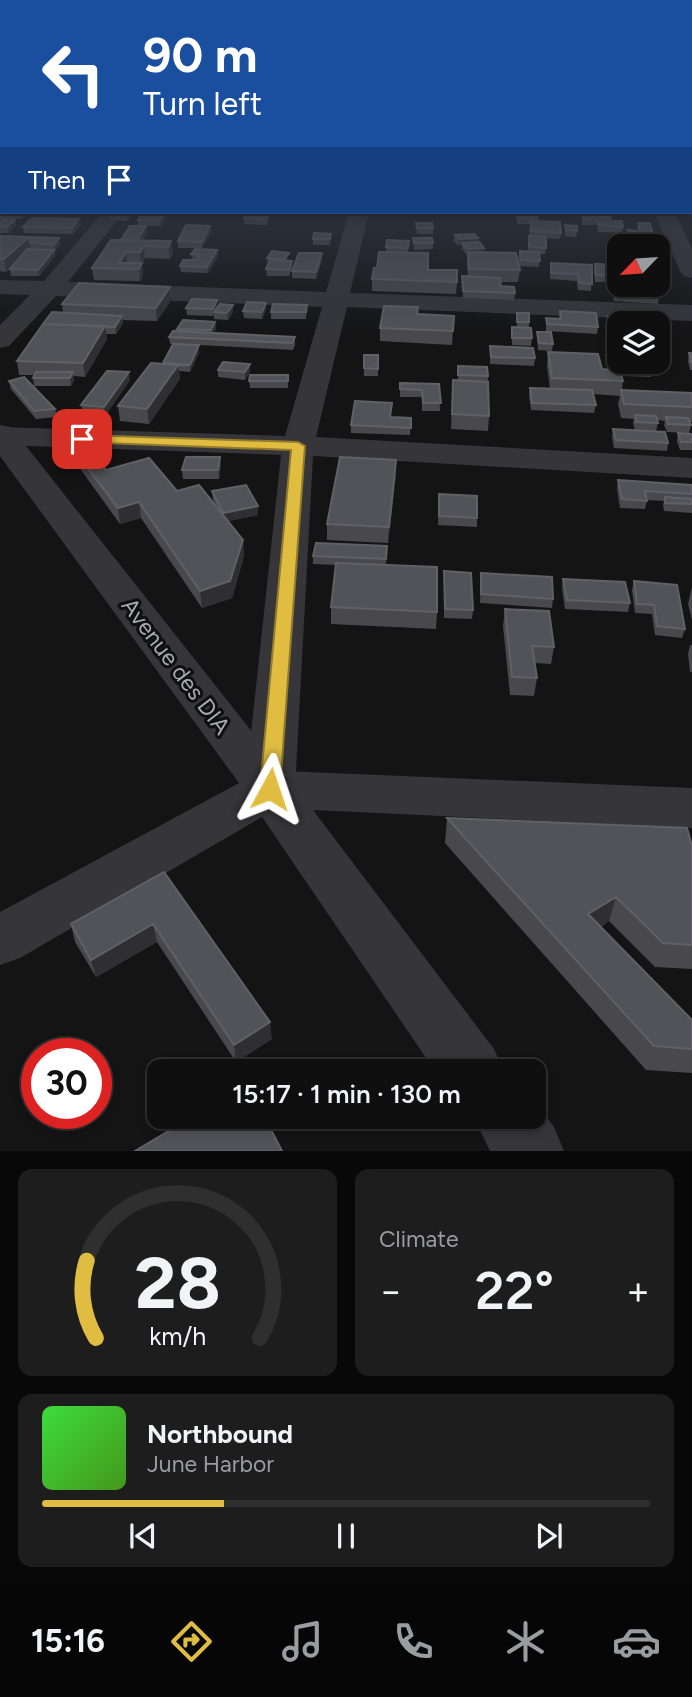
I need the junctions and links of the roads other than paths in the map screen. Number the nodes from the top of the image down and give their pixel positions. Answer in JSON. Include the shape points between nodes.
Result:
{"nodes":[{"id":1,"x":101,"y":228,"type":"edge"},
{"id":2,"x":355,"y":228,"type":"edge"},
{"id":3,"x":671,"y":228,"type":"edge"},
{"id":4,"x":692,"y":271,"type":"edge"},
{"id":5,"x":0,"y":286,"type":"edge"},
{"id":6,"x":51,"y":288,"type":"junction"},
{"id":7,"x":336,"y":299,"type":"junction"},
{"id":8,"x":692,"y":313,"type":"edge"},
{"id":9,"x":0,"y":340,"type":"edge"},
{"id":10,"x":1,"y":435,"type":"edge"},
{"id":11,"x":298,"y":446,"type":"junction"},
{"id":12,"x":692,"y":468,"type":"edge"},
{"id":13,"x":270,"y":789,"type":"junction"},
{"id":14,"x":692,"y":808,"type":"edge"},
{"id":15,"x":0,"y":940,"type":"edge"},
{"id":16,"x":463,"y":1059,"type":"edge"},
{"id":17,"x":514,"y":1129,"type":"edge"},
{"id":18,"x":530,"y":1151,"type":"edge"}],
"edges":[{"from":1,"to":6,"type":"street"},
{"from":2,"to":7,"type":"street"},
{"from":3,"to":4,"type":"street"},
{"from":5,"to":6,"type":"street"},
{"from":6,"to":7,"type":"street"},
{"from":6,"to":9,"type":"street"},
{"from":7,"to":8,"type":"street"},
{"from":7,"to":11,"type":"street"},
{"from":10,"to":11,"type":"street"},
{"from":10,"to":13,"type":"street","name":"Avenue des DIA"},
{"from":11,"to":12,"type":"street"},
{"from":11,"to":13,"type":"street"},
{"from":13,"to":14,"type":"street"},
{"from":13,"to":15,"type":"street"},
{"from":13,"to":16,"type":"street","name":"Avenue des DIA"},
{"from":17,"to":18,"type":"street"}]}
